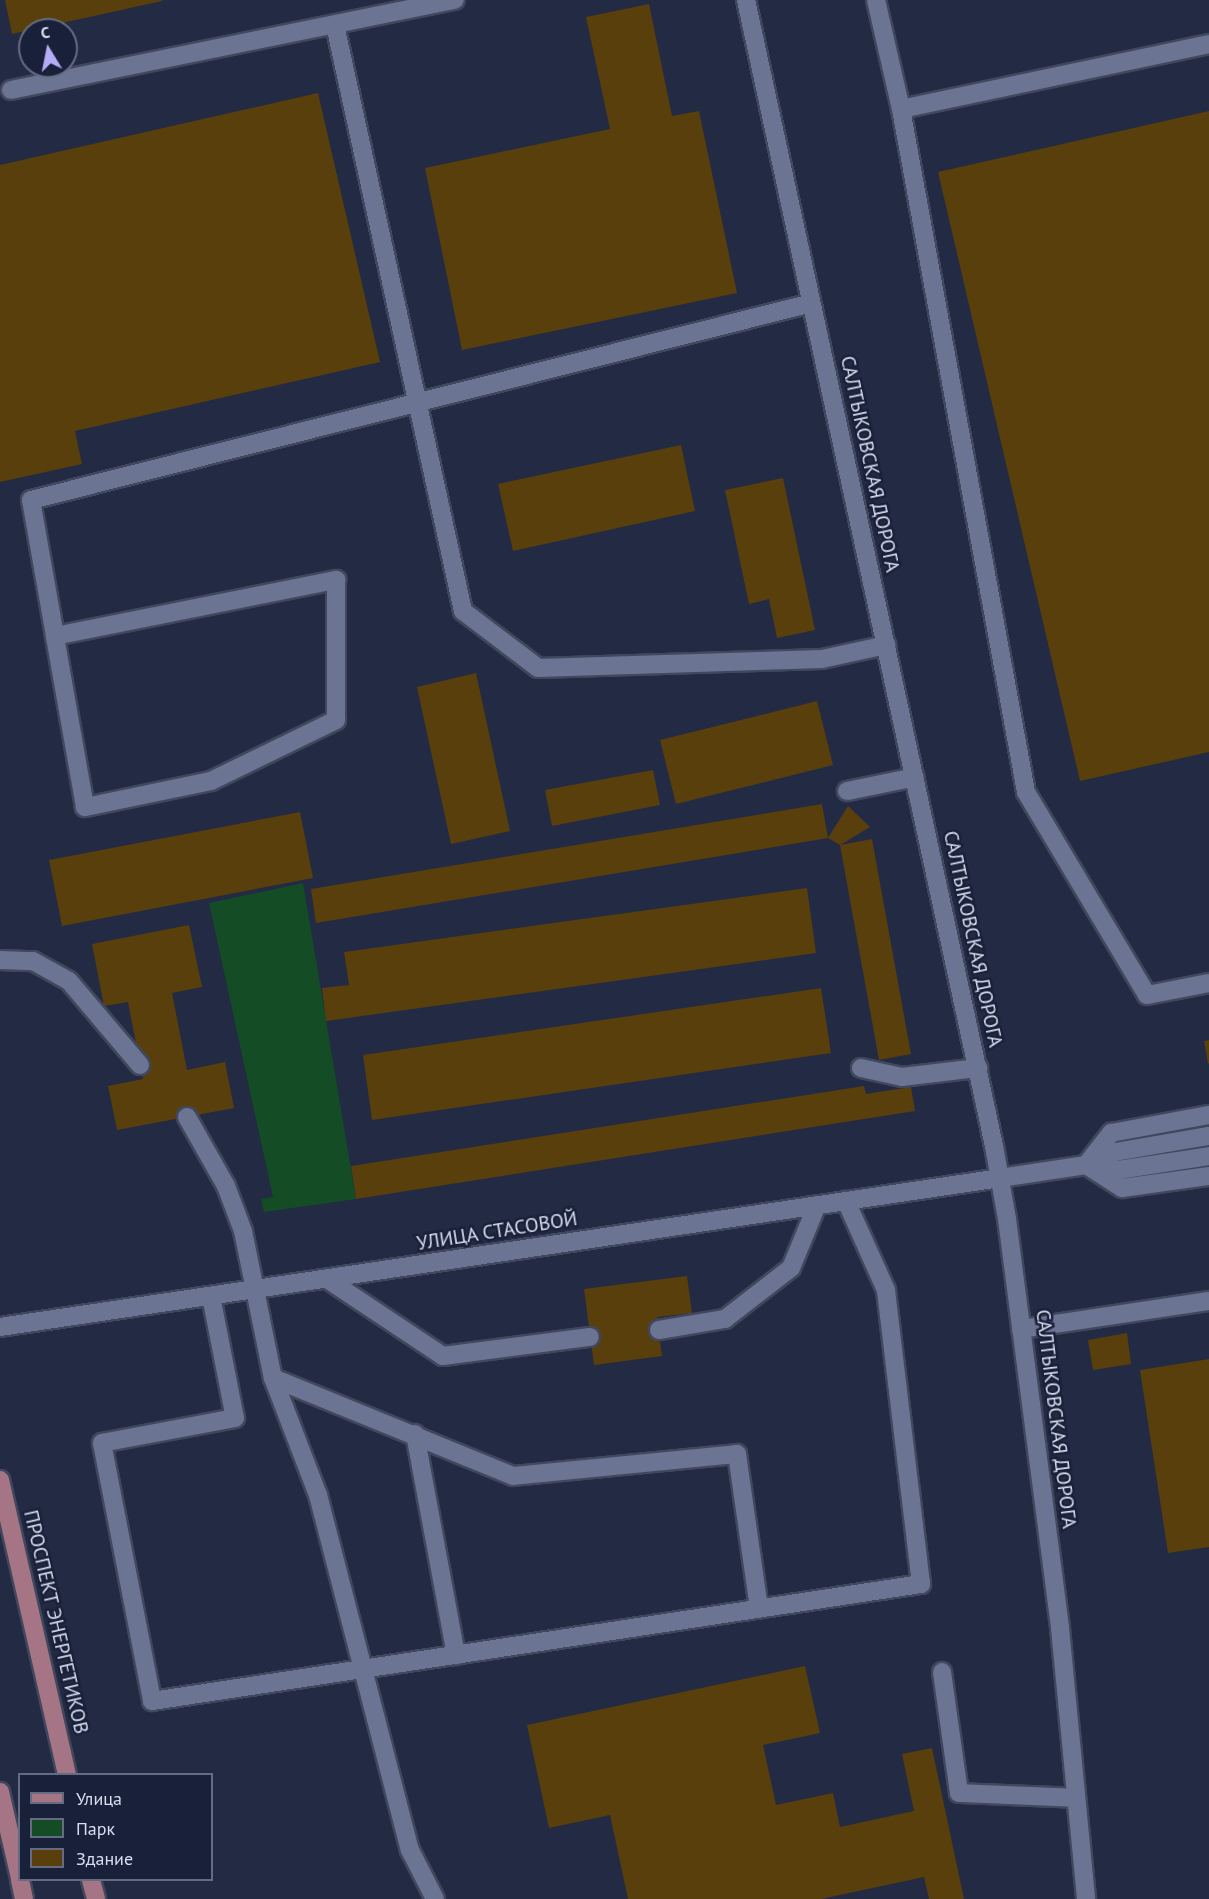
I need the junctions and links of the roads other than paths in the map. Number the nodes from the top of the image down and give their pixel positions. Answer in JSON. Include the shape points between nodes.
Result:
{"nodes":[{"id":1,"x":455,"y":0,"type":"edge"},
{"id":2,"x":746,"y":0,"type":"edge"},
{"id":3,"x":876,"y":0,"type":"edge"},
{"id":4,"x":335,"y":25,"type":"junction"},
{"id":5,"x":1209,"y":44,"type":"edge"},
{"id":6,"x":11,"y":90,"type":"dead end"},
{"id":7,"x":901,"y":109,"type":"junction"},
{"id":8,"x":812,"y":303,"type":"junction"},
{"id":9,"x":418,"y":404,"type":"junction"},
{"id":10,"x":55,"y":636,"type":"junction"},
{"id":11,"x":886,"y":645,"type":"junction"},
{"id":12,"x":915,"y":777,"type":"junction"},
{"id":13,"x":847,"y":790,"type":"dead end"},
{"id":14,"x":0,"y":960,"type":"edge"},
{"id":15,"x":1209,"y":983,"type":"edge"},
{"id":16,"x":140,"y":1065,"type":"dead end"},
{"id":17,"x":861,"y":1068,"type":"dead end"},
{"id":18,"x":978,"y":1068,"type":"junction"},
{"id":19,"x":1209,"y":1115,"type":"edge"},
{"id":20,"x":187,"y":1117,"type":"dead end"},
{"id":21,"x":1209,"y":1136,"type":"edge"},
{"id":22,"x":1209,"y":1156,"type":"edge"},
{"id":23,"x":1086,"y":1165,"type":"junction"},
{"id":24,"x":1209,"y":1176,"type":"edge"},
{"id":25,"x":1000,"y":1178,"type":"junction"},
{"id":26,"x":846,"y":1201,"type":"junction"},
{"id":27,"x":817,"y":1205,"type":"junction"},
{"id":28,"x":327,"y":1279,"type":"junction"},
{"id":29,"x":256,"y":1290,"type":"junction"},
{"id":30,"x":211,"y":1296,"type":"junction"},
{"id":31,"x":1209,"y":1300,"type":"edge"},
{"id":32,"x":0,"y":1327,"type":"edge"},
{"id":33,"x":1022,"y":1329,"type":"junction"},
{"id":34,"x":659,"y":1330,"type":"dead end"},
{"id":35,"x":590,"y":1337,"type":"dead end"},
{"id":36,"x":273,"y":1378,"type":"junction"},
{"id":37,"x":415,"y":1434,"type":"junction"},
{"id":38,"x":0,"y":1480,"type":"edge"},
{"id":39,"x":759,"y":1608,"type":"junction"},
{"id":40,"x":456,"y":1654,"type":"junction"},
{"id":41,"x":364,"y":1669,"type":"junction"},
{"id":42,"x":942,"y":1672,"type":"dead end"},
{"id":43,"x":67,"y":1773,"type":"edge"},
{"id":44,"x":0,"y":1792,"type":"edge"},
{"id":45,"x":1076,"y":1798,"type":"junction"},
{"id":46,"x":18,"y":1870,"type":"edge"},
{"id":47,"x":20,"y":1881,"type":"edge"},
{"id":48,"x":91,"y":1881,"type":"edge"},
{"id":49,"x":24,"y":1899,"type":"edge"},
{"id":50,"x":96,"y":1899,"type":"edge"},
{"id":51,"x":435,"y":1899,"type":"edge"},
{"id":52,"x":1086,"y":1899,"type":"edge"}],
"edges":[{"from":1,"to":4,"type":"street"},
{"from":2,"to":8,"type":"street","name":"САЛТЫКОВСКАЯ ДОРОГА"},
{"from":3,"to":7,"type":"street"},
{"from":4,"to":6,"type":"street"},
{"from":4,"to":9,"type":"street"},
{"from":5,"to":7,"type":"street"},
{"from":7,"to":15,"type":"street","via":[[1026,792],[1147,995]]},
{"from":8,"to":9,"type":"street"},
{"from":8,"to":11,"type":"street","name":"САЛТЫКОВСКАЯ ДОРОГА"},
{"from":9,"to":10,"type":"street","via":[[31,500]]},
{"from":9,"to":11,"type":"street","via":[[463,611],[538,668],[822,659]]},
{"from":10,"to":10,"type":"street","via":[[85,807],[211,782],[336,720],[336,580]]},
{"from":11,"to":12,"type":"street","name":"САЛТЫКОВСКАЯ ДОРОГА"},
{"from":12,"to":13,"type":"street"},
{"from":12,"to":18,"type":"street","name":"САЛТЫКОВСКАЯ ДОРОГА"},
{"from":14,"to":16,"type":"street","via":[[33,962],[69,981]]},
{"from":17,"to":18,"type":"street","via":[[902,1077]]},
{"from":18,"to":25,"type":"street","name":"САЛТЫКОВСКАЯ ДОРОГА"},
{"from":19,"to":23,"type":"street","via":[[1111,1133]]},
{"from":20,"to":29,"type":"street","via":[[226,1186],[243,1231]]},
{"from":21,"to":23,"type":"street","via":[[1115,1152]]},
{"from":22,"to":23,"type":"street","via":[[1118,1170]]},
{"from":23,"to":24,"type":"street","via":[[1122,1188]]},
{"from":23,"to":25,"type":"street","name":"УЛИЦА СТАСОВОЙ"},
{"from":25,"to":26,"type":"street","name":"УЛИЦА СТАСОВОЙ"},
{"from":25,"to":33,"type":"street","name":"САЛТЫКОВСКАЯ ДОРОГА"},
{"from":26,"to":27,"type":"street","name":"УЛИЦА СТАСОВОЙ"},
{"from":26,"to":39,"type":"street","via":[[886,1290],[921,1584]]},
{"from":27,"to":28,"type":"street","name":"УЛИЦА СТАСОВОЙ"},
{"from":27,"to":34,"type":"street","via":[[791,1268],[725,1319]]},
{"from":28,"to":29,"type":"street","name":"УЛИЦА СТАСОВОЙ"},
{"from":28,"to":35,"type":"street","via":[[442,1356]]},
{"from":29,"to":30,"type":"street","name":"УЛИЦА СТАСОВОЙ"},
{"from":29,"to":36,"type":"street"},
{"from":30,"to":32,"type":"street","name":"УЛИЦА СТАСОВОЙ"},
{"from":30,"to":41,"type":"street","via":[[235,1418],[102,1443],[152,1701]]},
{"from":31,"to":33,"type":"street"},
{"from":33,"to":45,"type":"street","name":"САЛТЫКОВСКАЯ ДОРОГА","via":[[1060,1628]]},
{"from":36,"to":37,"type":"street"},
{"from":36,"to":41,"type":"street","via":[[318,1495]]},
{"from":37,"to":39,"type":"street","via":[[513,1476],[737,1454]]},
{"from":37,"to":40,"type":"street"},
{"from":38,"to":43,"type":"main road","name":"ПРОСПЕКТ ЭНЕРГЕТИКОВ"},
{"from":39,"to":40,"type":"street"},
{"from":40,"to":41,"type":"street"},
{"from":41,"to":51,"type":"street","via":[[410,1850]]},
{"from":42,"to":45,"type":"street","via":[[959,1793]]},
{"from":44,"to":46,"type":"main road"},
{"from":45,"to":52,"type":"street","name":"САЛТЫКОВСКАЯ ДОРОГА"},
{"from":47,"to":49,"type":"main road"},
{"from":48,"to":50,"type":"main road"}]}
